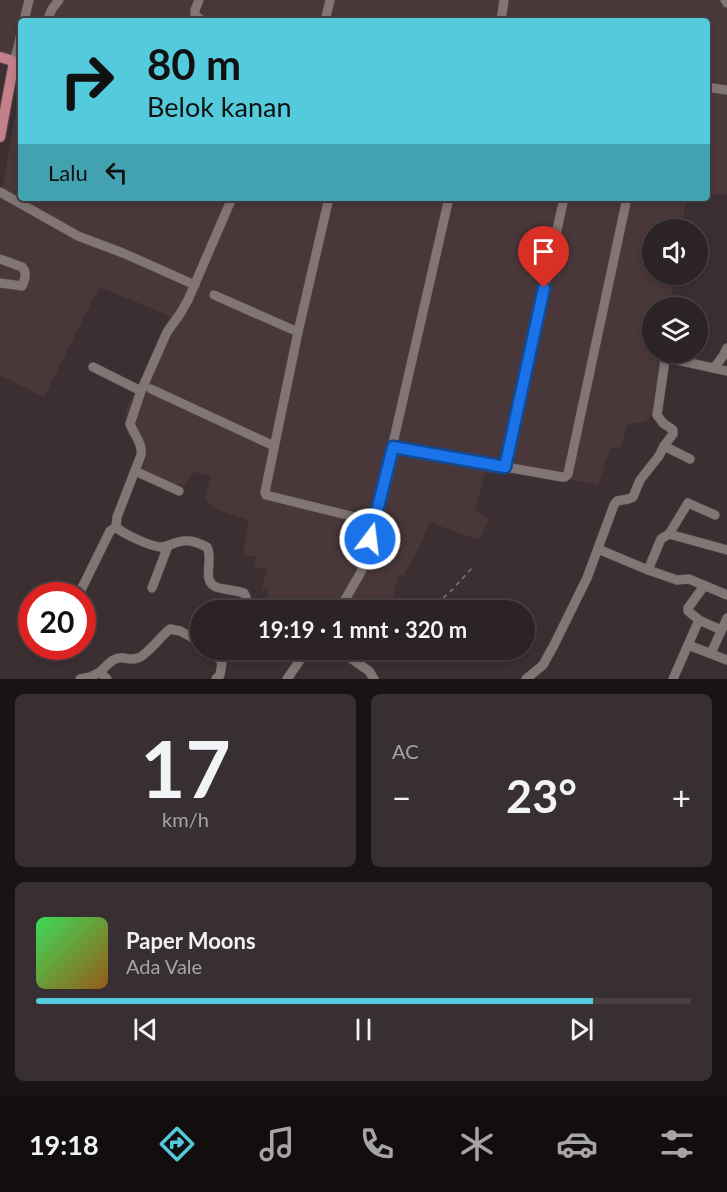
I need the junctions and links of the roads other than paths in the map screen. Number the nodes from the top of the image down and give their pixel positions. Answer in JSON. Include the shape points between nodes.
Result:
{"nodes":[{"id":1,"x":29,"y":0,"type":"edge"},
{"id":2,"x":59,"y":0,"type":"edge"},
{"id":3,"x":199,"y":0,"type":"edge"},
{"id":4,"x":330,"y":0,"type":"edge"},
{"id":5,"x":504,"y":0,"type":"edge"},
{"id":6,"x":25,"y":18,"type":"edge"},
{"id":7,"x":48,"y":18,"type":"edge"},
{"id":8,"x":199,"y":18,"type":"edge"},
{"id":9,"x":326,"y":18,"type":"edge"},
{"id":10,"x":501,"y":18,"type":"edge"},
{"id":11,"x":0,"y":57,"type":"edge"},
{"id":12,"x":17,"y":61,"type":"edge"},
{"id":13,"x":710,"y":88,"type":"edge"},
{"id":14,"x":727,"y":90,"type":"edge"},
{"id":15,"x":0,"y":137,"type":"edge"},
{"id":16,"x":0,"y":192,"type":"edge"},
{"id":17,"x":231,"y":201,"type":"edge"},
{"id":18,"x":328,"y":201,"type":"edge"},
{"id":19,"x":448,"y":201,"type":"edge"},
{"id":20,"x":563,"y":201,"type":"edge"},
{"id":21,"x":626,"y":201,"type":"edge"},
{"id":22,"x":0,"y":259,"type":"edge"},
{"id":23,"x":0,"y":283,"type":"edge"},
{"id":24,"x":195,"y":285,"type":"junction"},
{"id":25,"x":214,"y":295,"type":"dead end"},
{"id":26,"x":298,"y":332,"type":"junction"},
{"id":27,"x":727,"y":348,"type":"edge"},
{"id":28,"x":93,"y":367,"type":"dead end"},
{"id":29,"x":714,"y":368,"type":"junction"},
{"id":30,"x":727,"y":371,"type":"edge"},
{"id":31,"x":151,"y":389,"type":"dead end"},
{"id":32,"x":141,"y":391,"type":"junction"},
{"id":33,"x":274,"y":446,"type":"junction"},
{"id":34,"x":664,"y":446,"type":"junction"},
{"id":35,"x":393,"y":447,"type":"junction"},
{"id":36,"x":690,"y":459,"type":"dead end"},
{"id":37,"x":505,"y":467,"type":"junction"},
{"id":38,"x":135,"y":471,"type":"junction"},
{"id":39,"x":179,"y":491,"type":"dead end"},
{"id":40,"x":715,"y":515,"type":"dead end"},
{"id":41,"x":375,"y":522,"type":"junction"},
{"id":42,"x":116,"y":526,"type":"junction"},
{"id":43,"x":669,"y":534,"type":"junction"},
{"id":44,"x":168,"y":546,"type":"junction"},
{"id":45,"x":598,"y":549,"type":"junction"},
{"id":46,"x":727,"y":550,"type":"edge"},
{"id":47,"x":648,"y":570,"type":"junction"},
{"id":48,"x":85,"y":582,"type":"edge"},
{"id":49,"x":704,"y":586,"type":"junction"},
{"id":50,"x":152,"y":588,"type":"dead end"},
{"id":51,"x":727,"y":595,"type":"edge"},
{"id":52,"x":246,"y":600,"type":"edge"},
{"id":53,"x":346,"y":600,"type":"edge"},
{"id":54,"x":727,"y":618,"type":"edge"},
{"id":55,"x":699,"y":620,"type":"junction"},
{"id":56,"x":721,"y":630,"type":"junction"},
{"id":57,"x":190,"y":636,"type":"edge"},
{"id":58,"x":688,"y":645,"type":"junction"},
{"id":59,"x":710,"y":653,"type":"junction"},
{"id":60,"x":220,"y":660,"type":"edge"},
{"id":61,"x":301,"y":660,"type":"edge"},
{"id":62,"x":353,"y":660,"type":"edge"},
{"id":63,"x":727,"y":660,"type":"edge"},
{"id":64,"x":104,"y":676,"type":"edge"},
{"id":65,"x":80,"y":679,"type":"edge"},
{"id":66,"x":216,"y":679,"type":"edge"},
{"id":67,"x":287,"y":679,"type":"edge"},
{"id":68,"x":374,"y":679,"type":"edge"},
{"id":69,"x":526,"y":679,"type":"edge"},
{"id":70,"x":673,"y":679,"type":"edge"}],
"edges":[{"from":1,"to":6,"type":"street"},
{"from":2,"to":7,"type":"street"},
{"from":3,"to":8,"type":"street","via":[[195,15]]},
{"from":4,"to":9,"type":"street"},
{"from":5,"to":10,"type":"street"},
{"from":11,"to":12,"type":"main road"},
{"from":12,"to":15,"type":"main road"},
{"from":13,"to":14,"type":"street"},
{"from":16,"to":24,"type":"street","via":[[78,236]]},
{"from":17,"to":24,"type":"street"},
{"from":18,"to":26,"type":"street"},
{"from":19,"to":35,"type":"street"},
{"from":20,"to":37,"type":"street"},
{"from":21,"to":37,"type":"street","via":[[568,474],[562,477]]},
{"from":22,"to":23,"type":"street","via":[[21,267],[25,275],[22,286]]},
{"from":24,"to":32,"type":"street","via":[[167,332]]},
{"from":25,"to":26,"type":"street"},
{"from":26,"to":33,"type":"street"},
{"from":27,"to":29,"type":"street"},
{"from":28,"to":32,"type":"street"},
{"from":29,"to":30,"type":"street"},
{"from":29,"to":34,"type":"street","via":[[665,360],[657,415],[673,434]]},
{"from":31,"to":33,"type":"street"},
{"from":32,"to":38,"type":"street","via":[[130,424],[142,451]]},
{"from":33,"to":41,"type":"street","via":[[266,495]]},
{"from":34,"to":36,"type":"street"},
{"from":34,"to":45,"type":"street","via":[[633,497],[614,505]]},
{"from":35,"to":37,"type":"street"},
{"from":35,"to":41,"type":"street"},
{"from":38,"to":39,"type":"street"},
{"from":38,"to":42,"type":"street"},
{"from":40,"to":43,"type":"street","via":[[688,503]]},
{"from":41,"to":53,"type":"street","via":[[361,572]]},
{"from":42,"to":44,"type":"street","via":[[128,535],[160,547]]},
{"from":42,"to":48,"type":"street"},
{"from":43,"to":46,"type":"street"},
{"from":43,"to":47,"type":"street","via":[[661,539]]},
{"from":44,"to":50,"type":"street"},
{"from":44,"to":52,"type":"street","via":[[188,540],[207,547],[211,557],[208,580],[216,587],[244,593]]},
{"from":45,"to":47,"type":"street"},
{"from":45,"to":69,"type":"street","via":[[546,661]]},
{"from":47,"to":49,"type":"street"},
{"from":49,"to":51,"type":"street"},
{"from":49,"to":55,"type":"street","via":[[688,608]]},
{"from":54,"to":56,"type":"street"},
{"from":55,"to":56,"type":"street"},
{"from":55,"to":58,"type":"street"},
{"from":56,"to":59,"type":"street"},
{"from":57,"to":64,"type":"street","via":[[170,629],[141,657],[114,659]]},
{"from":58,"to":59,"type":"street"},
{"from":58,"to":70,"type":"street"},
{"from":59,"to":63,"type":"street"},
{"from":60,"to":66,"type":"street","via":[[220,675]]},
{"from":61,"to":67,"type":"street"},
{"from":62,"to":68,"type":"street"},
{"from":64,"to":65,"type":"street"}]}
